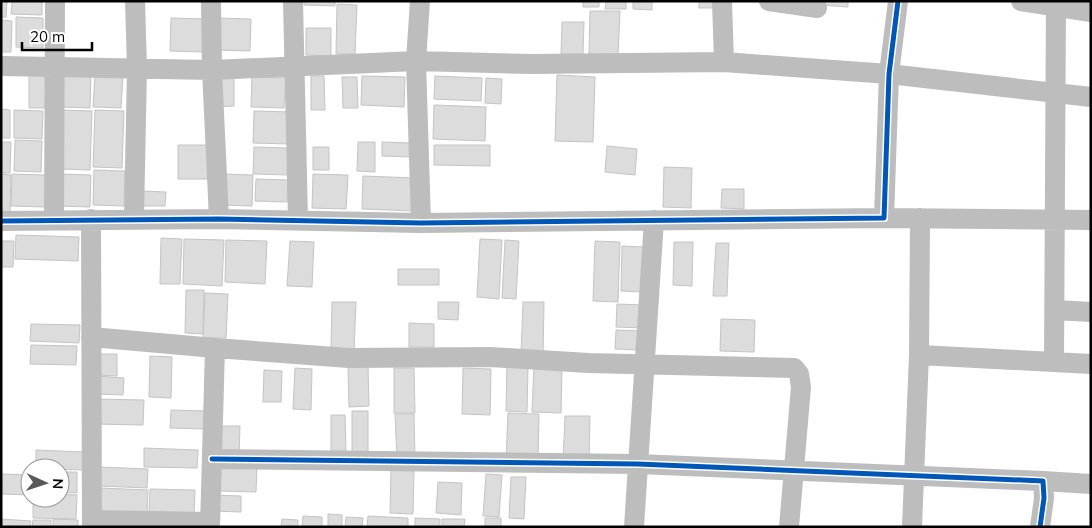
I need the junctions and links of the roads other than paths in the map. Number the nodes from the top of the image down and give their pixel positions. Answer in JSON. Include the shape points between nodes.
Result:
{"nodes":[{"id":1,"x":55,"y":1,"type":"edge"},
{"id":2,"x":135,"y":1,"type":"edge"},
{"id":3,"x":211,"y":1,"type":"edge"},
{"id":4,"x":293,"y":1,"type":"edge"},
{"id":5,"x":420,"y":1,"type":"edge"},
{"id":6,"x":722,"y":1,"type":"edge"},
{"id":7,"x":770,"y":1,"type":"edge"},
{"id":8,"x":898,"y":1,"type":"edge"},
{"id":9,"x":1021,"y":1,"type":"edge"},
{"id":10,"x":1055,"y":4,"type":"edge"},
{"id":11,"x":817,"y":8,"type":"dead end"},
{"id":12,"x":1091,"y":12,"type":"edge"},
{"id":13,"x":416,"y":61,"type":"junction"},
{"id":14,"x":724,"y":62,"type":"junction"},
{"id":15,"x":1,"y":66,"type":"edge"},
{"id":16,"x":54,"y":67,"type":"junction"},
{"id":17,"x":295,"y":67,"type":"junction"},
{"id":18,"x":137,"y":68,"type":"junction"},
{"id":19,"x":212,"y":70,"type":"junction"},
{"id":20,"x":889,"y":74,"type":"junction"},
{"id":21,"x":1055,"y":92,"type":"junction"},
{"id":22,"x":1091,"y":97,"type":"edge"},
{"id":23,"x":134,"y":218,"type":"junction"},
{"id":24,"x":884,"y":218,"type":"junction"},
{"id":25,"x":920,"y":218,"type":"junction"},
{"id":26,"x":1055,"y":218,"type":"junction"},
{"id":27,"x":54,"y":219,"type":"junction"},
{"id":28,"x":218,"y":219,"type":"junction"},
{"id":29,"x":91,"y":220,"type":"junction"},
{"id":30,"x":298,"y":220,"type":"junction"},
{"id":31,"x":654,"y":220,"type":"junction"},
{"id":32,"x":1091,"y":220,"type":"edge"},
{"id":33,"x":1,"y":221,"type":"edge"},
{"id":34,"x":421,"y":223,"type":"junction"},
{"id":35,"x":1054,"y":310,"type":"junction"},
{"id":36,"x":1091,"y":312,"type":"edge"},
{"id":37,"x":91,"y":337,"type":"junction"},
{"id":38,"x":215,"y":348,"type":"junction"},
{"id":39,"x":919,"y":354,"type":"junction"},
{"id":40,"x":1054,"y":362,"type":"junction"},
{"id":41,"x":644,"y":364,"type":"junction"},
{"id":42,"x":1091,"y":364,"type":"edge"},
{"id":43,"x":212,"y":459,"type":"junction"},
{"id":44,"x":638,"y":464,"type":"junction"},
{"id":45,"x":793,"y":470,"type":"junction"},
{"id":46,"x":915,"y":474,"type":"junction"},
{"id":47,"x":1043,"y":481,"type":"junction"},
{"id":48,"x":1091,"y":484,"type":"edge"},
{"id":49,"x":92,"y":523,"type":"edge"},
{"id":50,"x":210,"y":524,"type":"edge"},
{"id":51,"x":634,"y":527,"type":"edge"},
{"id":52,"x":789,"y":527,"type":"edge"},
{"id":53,"x":912,"y":527,"type":"edge"},
{"id":54,"x":1040,"y":527,"type":"edge"}],
"edges":[{"from":1,"to":16,"type":"street"},
{"from":2,"to":18,"type":"street"},
{"from":3,"to":19,"type":"street"},
{"from":4,"to":17,"type":"street"},
{"from":5,"to":13,"type":"street"},
{"from":6,"to":14,"type":"street"},
{"from":7,"to":11,"type":"street"},
{"from":8,"to":20,"type":"street"},
{"from":9,"to":10,"type":"street"},
{"from":10,"to":12,"type":"street"},
{"from":10,"to":21,"type":"street"},
{"from":13,"to":14,"type":"street","via":[[531,64]]},
{"from":13,"to":17,"type":"street"},
{"from":13,"to":34,"type":"street"},
{"from":14,"to":20,"type":"street"},
{"from":15,"to":16,"type":"street"},
{"from":16,"to":18,"type":"street"},
{"from":16,"to":27,"type":"street"},
{"from":17,"to":19,"type":"street"},
{"from":17,"to":30,"type":"street"},
{"from":18,"to":19,"type":"street"},
{"from":18,"to":23,"type":"street"},
{"from":19,"to":28,"type":"street"},
{"from":20,"to":21,"type":"street"},
{"from":20,"to":24,"type":"street"},
{"from":21,"to":22,"type":"street"},
{"from":21,"to":26,"type":"street"},
{"from":23,"to":28,"type":"street"},
{"from":23,"to":29,"type":"street"},
{"from":24,"to":25,"type":"street"},
{"from":24,"to":31,"type":"street"},
{"from":25,"to":26,"type":"street"},
{"from":25,"to":39,"type":"street"},
{"from":26,"to":32,"type":"street"},
{"from":26,"to":35,"type":"street"},
{"from":27,"to":29,"type":"street"},
{"from":27,"to":33,"type":"street"},
{"from":28,"to":30,"type":"street"},
{"from":29,"to":37,"type":"street"},
{"from":30,"to":34,"type":"street"},
{"from":31,"to":34,"type":"street"},
{"from":31,"to":41,"type":"street"},
{"from":35,"to":36,"type":"street"},
{"from":35,"to":40,"type":"street"},
{"from":37,"to":38,"type":"street"},
{"from":37,"to":49,"type":"street"},
{"from":38,"to":41,"type":"street","via":[[349,358],[490,357],[588,364]]},
{"from":38,"to":43,"type":"street"},
{"from":39,"to":40,"type":"street"},
{"from":39,"to":46,"type":"street"},
{"from":40,"to":42,"type":"street"},
{"from":41,"to":44,"type":"street"},
{"from":41,"to":45,"type":"street","via":[[794,368],[801,387]]},
{"from":43,"to":44,"type":"street"},
{"from":43,"to":50,"type":"street"},
{"from":44,"to":45,"type":"street"},
{"from":44,"to":51,"type":"street"},
{"from":45,"to":46,"type":"street"},
{"from":45,"to":52,"type":"street"},
{"from":46,"to":47,"type":"street"},
{"from":46,"to":53,"type":"street"},
{"from":47,"to":48,"type":"street"},
{"from":47,"to":54,"type":"street"},
{"from":49,"to":50,"type":"street"}]}
